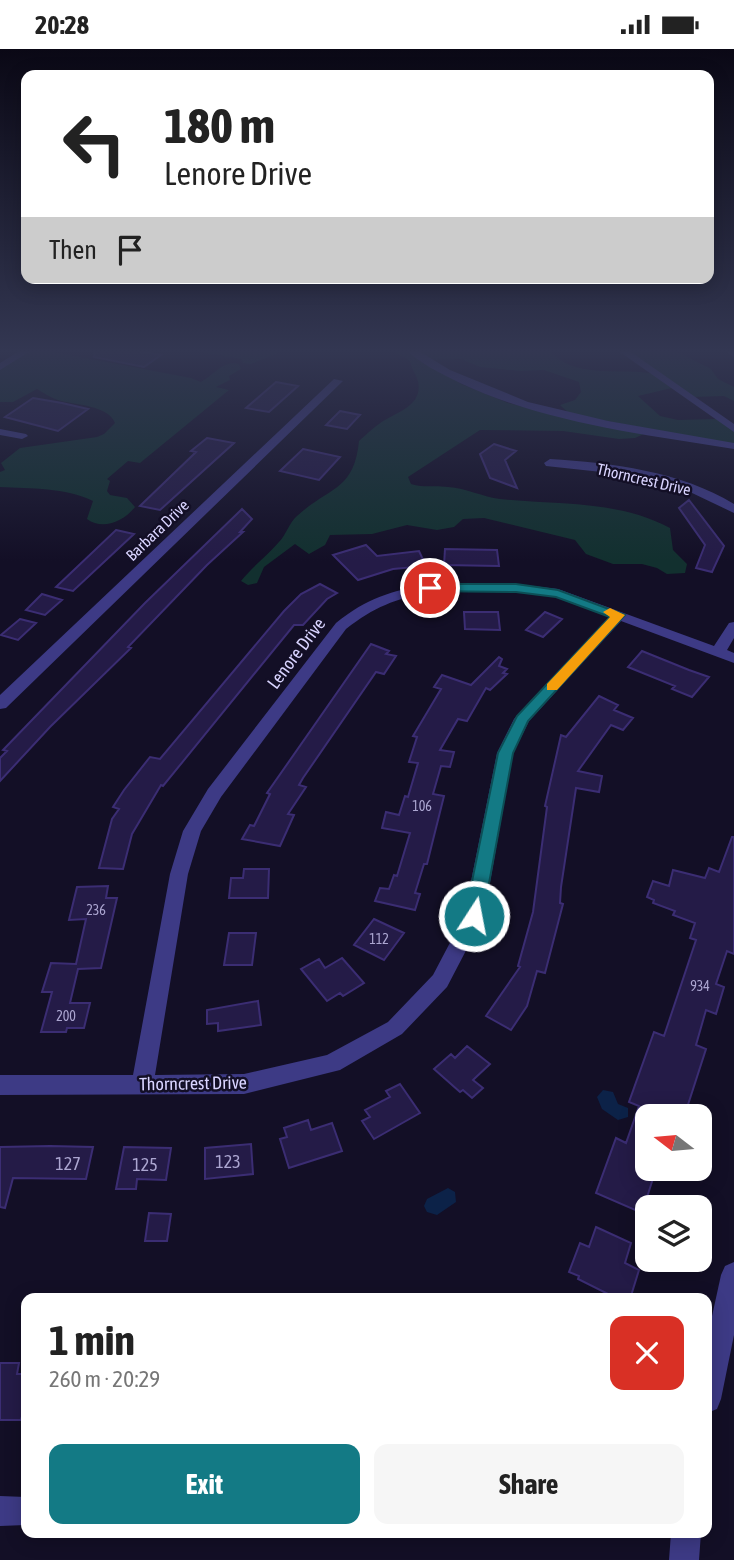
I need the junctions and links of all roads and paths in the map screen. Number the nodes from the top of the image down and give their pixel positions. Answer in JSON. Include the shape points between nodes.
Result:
{"nodes":[{"id":1,"x":297,"y":421,"type":"edge"},
{"id":2,"x":599,"y":421,"type":"edge"},
{"id":3,"x":0,"y":432,"type":"edge"},
{"id":4,"x":22,"y":436,"type":"dead end"},
{"id":5,"x":734,"y":446,"type":"edge"},
{"id":6,"x":550,"y":463,"type":"dead end"},
{"id":7,"x":734,"y":509,"type":"edge"},
{"id":8,"x":619,"y":615,"type":"junction"},
{"id":9,"x":734,"y":626,"type":"edge"},
{"id":10,"x":726,"y":655,"type":"edge"},
{"id":11,"x":0,"y":703,"type":"edge"},
{"id":12,"x":142,"y":1084,"type":"junction"},
{"id":13,"x":0,"y":1085,"type":"edge"},
{"id":14,"x":734,"y":1275,"type":"edge"},
{"id":15,"x":712,"y":1376,"type":"edge"},
{"id":16,"x":0,"y":1511,"type":"edge"},
{"id":17,"x":21,"y":1511,"type":"edge"},
{"id":18,"x":686,"y":1538,"type":"edge"},
{"id":19,"x":684,"y":1560,"type":"edge"}],
"edges":[{"from":1,"to":11,"type":"street","name":"Barbara Drive"},
{"from":2,"to":5,"type":"street"},
{"from":3,"to":4,"type":"street"},
{"from":6,"to":7,"type":"street","name":"Thorncrest Drive","via":[[661,480]]},
{"from":8,"to":10,"type":"street","name":"Lenore Drive"},
{"from":8,"to":12,"type":"street","name":"Thorncrest Drive","via":[[522,719],[505,753],[474,916],[440,981],[395,1028],[332,1063],[244,1084]]},
{"from":8,"to":12,"type":"street","name":"Lenore Drive","via":[[558,593],[430,588],[390,596],[341,626],[214,793],[192,831],[178,874]]},
{"from":9,"to":10,"type":"street"},
{"from":12,"to":13,"type":"street","name":"Thorncrest Drive"},
{"from":14,"to":15,"type":"street"},
{"from":16,"to":17,"type":"street"},
{"from":18,"to":19,"type":"street"}]}
